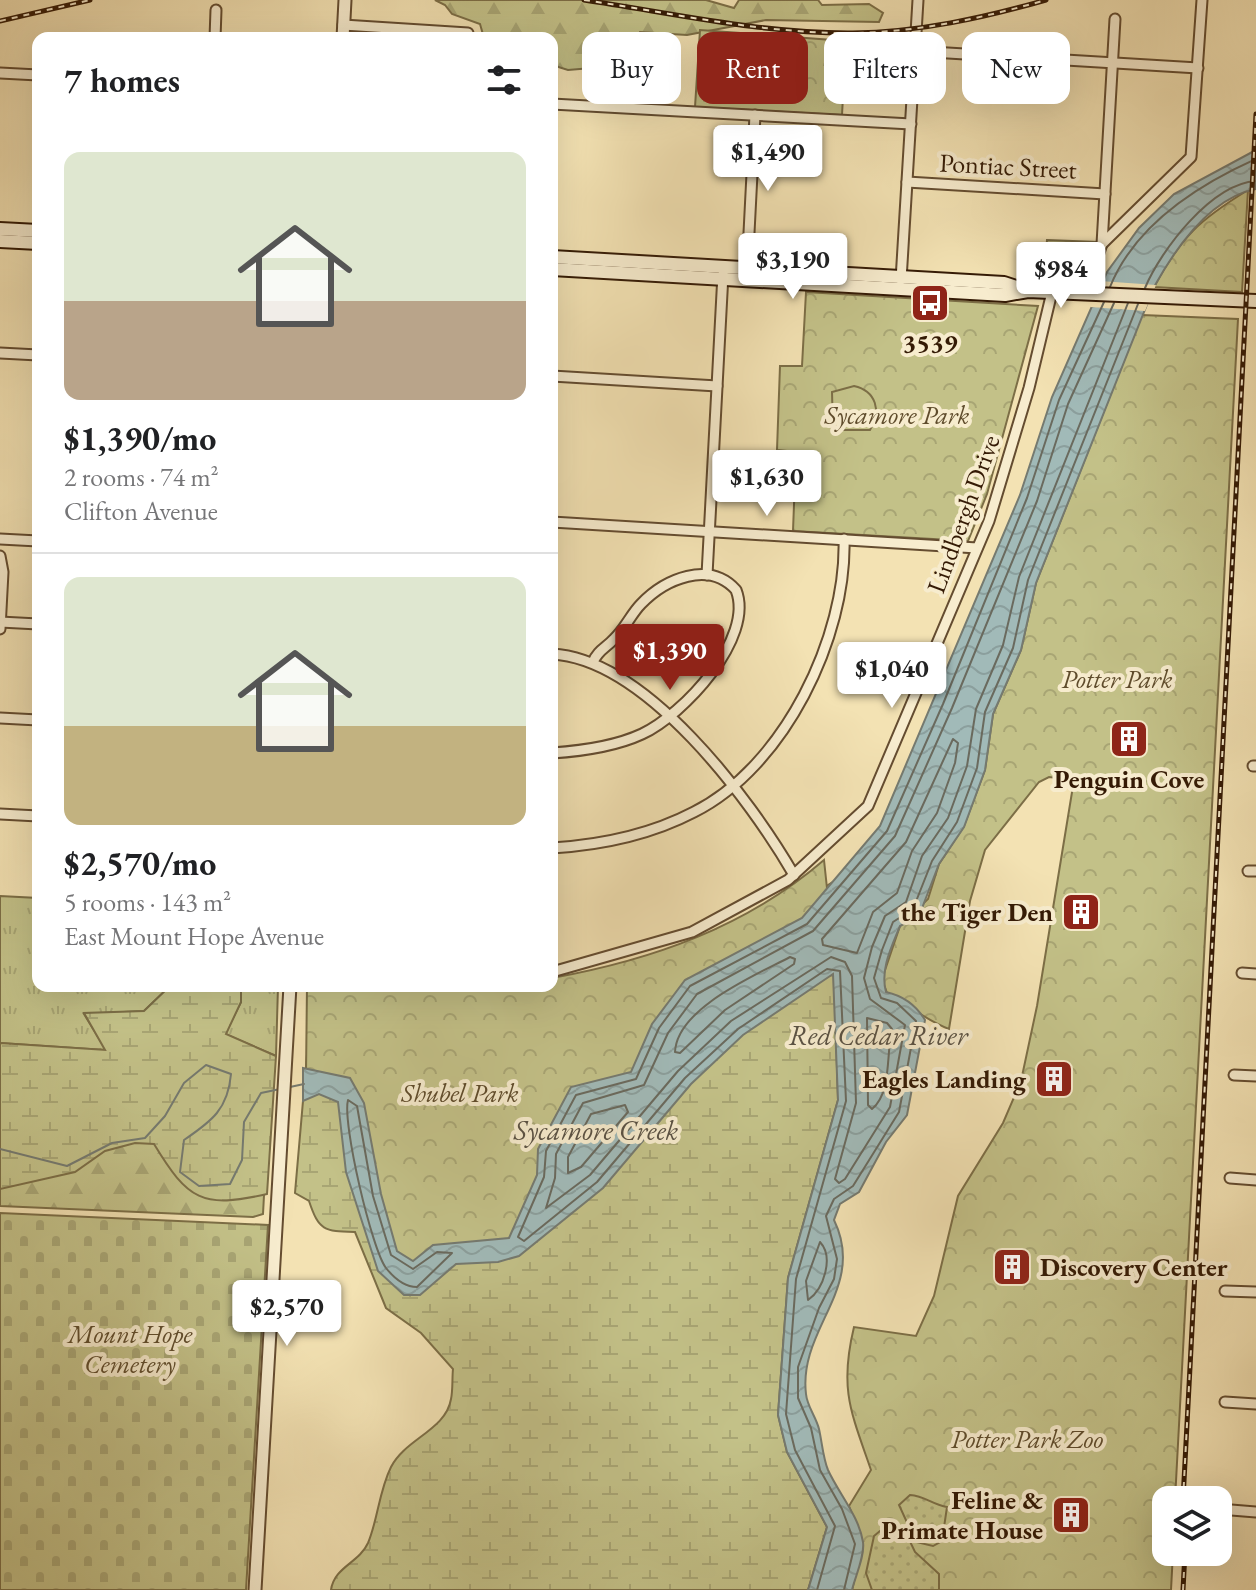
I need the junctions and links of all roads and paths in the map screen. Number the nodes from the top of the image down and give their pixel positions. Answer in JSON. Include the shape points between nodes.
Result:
{"nodes":[{"id":1,"x":345,"y":0,"type":"edge"},
{"id":2,"x":918,"y":0,"type":"edge"},
{"id":3,"x":1202,"y":0,"type":"edge"},
{"id":4,"x":216,"y":10,"type":"dead end"},
{"id":5,"x":1115,"y":19,"type":"dead end"},
{"id":6,"x":343,"y":25,"type":"junction"},
{"id":7,"x":215,"y":32,"type":"edge"},
{"id":8,"x":343,"y":32,"type":"edge"},
{"id":9,"x":452,"y":32,"type":"edge"},
{"id":10,"x":916,"y":32,"type":"edge"},
{"id":11,"x":946,"y":53,"type":"edge"},
{"id":12,"x":1113,"y":63,"type":"junction"},
{"id":13,"x":1198,"y":68,"type":"junction"},
{"id":14,"x":0,"y":73,"type":"edge"},
{"id":15,"x":32,"y":75,"type":"edge"},
{"id":16,"x":558,"y":104,"type":"edge"},
{"id":17,"x":912,"y":104,"type":"edge"},
{"id":18,"x":755,"y":115,"type":"junction"},
{"id":19,"x":911,"y":124,"type":"junction"},
{"id":20,"x":907,"y":182,"type":"junction"},
{"id":21,"x":1105,"y":194,"type":"junction"},
{"id":22,"x":0,"y":229,"type":"edge"},
{"id":23,"x":32,"y":231,"type":"edge"},
{"id":24,"x":0,"y":241,"type":"edge"},
{"id":25,"x":32,"y":243,"type":"edge"},
{"id":26,"x":1102,"y":244,"type":"junction"},
{"id":27,"x":558,"y":258,"type":"edge"},
{"id":28,"x":558,"y":269,"type":"edge"},
{"id":29,"x":723,"y":273,"type":"junction"},
{"id":30,"x":747,"y":274,"type":"junction"},
{"id":31,"x":900,"y":283,"type":"junction"},
{"id":32,"x":1052,"y":292,"type":"junction"},
{"id":33,"x":1090,"y":294,"type":"junction"},
{"id":34,"x":1256,"y":301,"type":"edge"},
{"id":35,"x":0,"y":353,"type":"edge"},
{"id":36,"x":32,"y":355,"type":"edge"},
{"id":37,"x":558,"y":376,"type":"edge"},
{"id":38,"x":717,"y":386,"type":"junction"},
{"id":39,"x":558,"y":522,"type":"edge"},
{"id":40,"x":708,"y":532,"type":"junction"},
{"id":41,"x":0,"y":539,"type":"edge"},
{"id":42,"x":844,"y":539,"type":"junction"},
{"id":43,"x":32,"y":541,"type":"edge"},
{"id":44,"x":977,"y":548,"type":"junction"},
{"id":45,"x":0,"y":556,"type":"edge"},
{"id":46,"x":707,"y":575,"type":"junction"},
{"id":47,"x":0,"y":622,"type":"edge"},
{"id":48,"x":32,"y":624,"type":"edge"},
{"id":49,"x":0,"y":629,"type":"edge"},
{"id":50,"x":558,"y":655,"type":"edge"},
{"id":51,"x":593,"y":662,"type":"junction"},
{"id":52,"x":669,"y":717,"type":"junction"},
{"id":53,"x":0,"y":718,"type":"edge"},
{"id":54,"x":32,"y":720,"type":"edge"},
{"id":55,"x":558,"y":752,"type":"edge"},
{"id":56,"x":735,"y":784,"type":"junction"},
{"id":57,"x":0,"y":814,"type":"edge"},
{"id":58,"x":32,"y":816,"type":"edge"},
{"id":59,"x":558,"y":848,"type":"edge"},
{"id":60,"x":794,"y":875,"type":"junction"},
{"id":61,"x":558,"y":970,"type":"edge"},
{"id":62,"x":1242,"y":973,"type":"dead end"},
{"id":63,"x":1256,"y":974,"type":"edge"},
{"id":64,"x":290,"y":992,"type":"edge"},
{"id":65,"x":1234,"y":1075,"type":"dead end"},
{"id":66,"x":1256,"y":1076,"type":"edge"},
{"id":67,"x":1230,"y":1178,"type":"dead end"},
{"id":68,"x":1256,"y":1180,"type":"edge"},
{"id":69,"x":1225,"y":1291,"type":"dead end"},
{"id":70,"x":1256,"y":1292,"type":"edge"},
{"id":71,"x":1225,"y":1402,"type":"dead end"},
{"id":72,"x":1256,"y":1404,"type":"edge"},
{"id":73,"x":1232,"y":1510,"type":"edge"},
{"id":74,"x":1256,"y":1512,"type":"edge"},
{"id":75,"x":255,"y":1590,"type":"edge"}],
"edges":[{"from":1,"to":6,"type":"street"},
{"from":2,"to":10,"type":"street"},
{"from":3,"to":13,"type":"street"},
{"from":4,"to":7,"type":"street"},
{"from":5,"to":12,"type":"street"},
{"from":6,"to":8,"type":"street"},
{"from":6,"to":9,"type":"street"},
{"from":11,"to":12,"type":"street"},
{"from":12,"to":13,"type":"street"},
{"from":12,"to":21,"type":"street"},
{"from":13,"to":26,"type":"street","via":[[1191,157]]},
{"from":14,"to":15,"type":"street"},
{"from":16,"to":18,"type":"street"},
{"from":17,"to":19,"type":"street"},
{"from":18,"to":19,"type":"street"},
{"from":18,"to":30,"type":"street"},
{"from":19,"to":20,"type":"street"},
{"from":20,"to":21,"type":"street","name":"Pontiac Street"},
{"from":20,"to":31,"type":"street"},
{"from":21,"to":26,"type":"street"},
{"from":22,"to":23,"type":"main road"},
{"from":24,"to":25,"type":"main road"},
{"from":26,"to":33,"type":"street"},
{"from":27,"to":29,"type":"main road"},
{"from":28,"to":29,"type":"main road"},
{"from":29,"to":30,"type":"main road"},
{"from":29,"to":38,"type":"street"},
{"from":30,"to":31,"type":"main road"},
{"from":31,"to":32,"type":"main road","via":[[1004,283]]},
{"from":32,"to":33,"type":"main road"},
{"from":32,"to":44,"type":"street","name":"Lindbergh Drive","via":[[1002,484]]},
{"from":33,"to":34,"type":"main road"},
{"from":35,"to":36,"type":"street"},
{"from":37,"to":38,"type":"street"},
{"from":38,"to":40,"type":"street"},
{"from":39,"to":40,"type":"street"},
{"from":40,"to":42,"type":"street"},
{"from":40,"to":46,"type":"street"},
{"from":41,"to":43,"type":"street"},
{"from":42,"to":44,"type":"street"},
{"from":42,"to":56,"type":"street","via":[[836,615],[818,669],[787,724]]},
{"from":44,"to":60,"type":"street","name":"Lindbergh Drive","via":[[874,797]]},
{"from":45,"to":47,"type":"street"},
{"from":46,"to":51,"type":"street","via":[[688,575],[656,590]]},
{"from":46,"to":52,"type":"street","via":[[736,590],[739,616],[715,668]]},
{"from":47,"to":48,"type":"street"},
{"from":47,"to":49,"type":"street"},
{"from":50,"to":51,"type":"street"},
{"from":51,"to":52,"type":"street"},
{"from":52,"to":55,"type":"street","via":[[620,743]]},
{"from":52,"to":56,"type":"street"},
{"from":53,"to":54,"type":"street"},
{"from":56,"to":59,"type":"street","via":[[694,813],[640,833]]},
{"from":56,"to":60,"type":"street"},
{"from":57,"to":58,"type":"street"},
{"from":60,"to":61,"type":"street","name":"Lindbergh Drive","via":[[692,932]]},
{"from":62,"to":63,"type":"street"},
{"from":64,"to":75,"type":"street"},
{"from":65,"to":66,"type":"street"},
{"from":67,"to":68,"type":"street"},
{"from":69,"to":70,"type":"street"},
{"from":71,"to":72,"type":"street"},
{"from":73,"to":74,"type":"street"}]}
